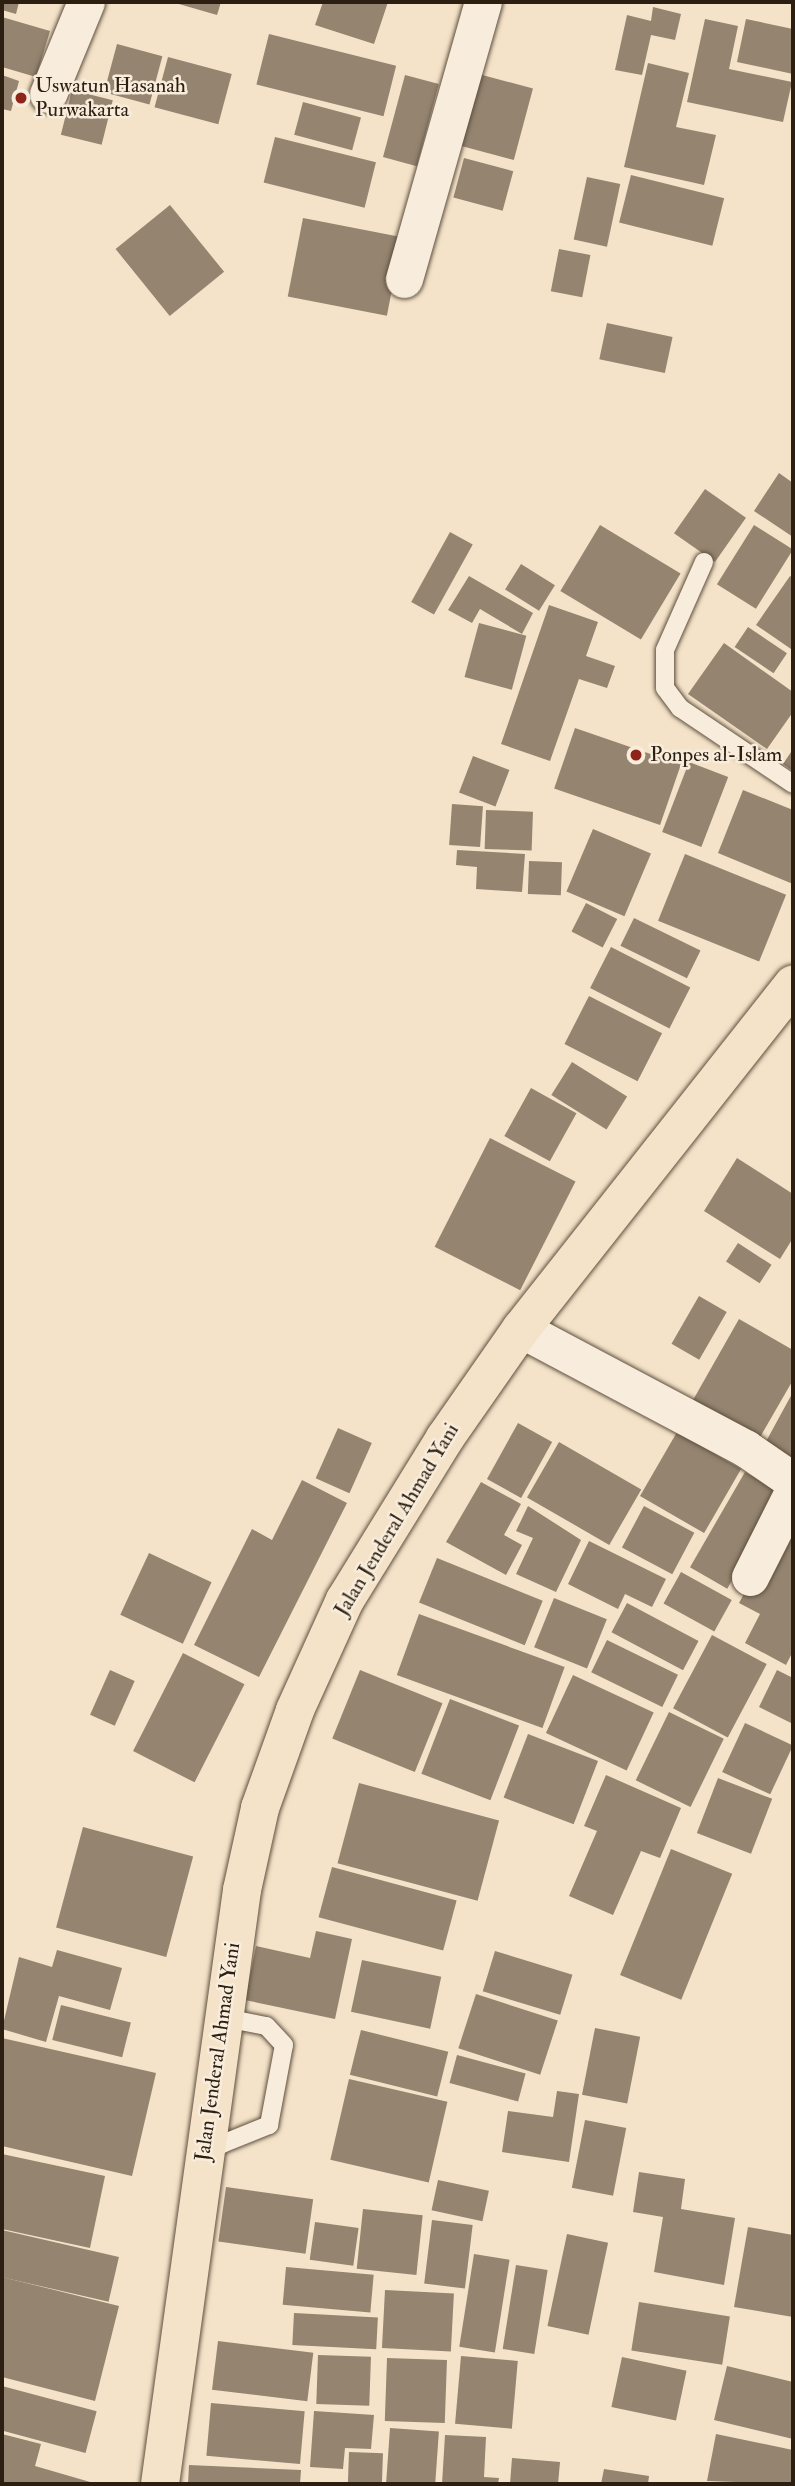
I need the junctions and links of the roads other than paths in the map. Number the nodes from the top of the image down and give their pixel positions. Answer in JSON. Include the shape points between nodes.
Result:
{"nodes":[{"id":1,"x":86,"y":2,"type":"edge"},
{"id":2,"x":483,"y":2,"type":"edge"},
{"id":3,"x":48,"y":94,"type":"dead end"},
{"id":4,"x":404,"y":279,"type":"dead end"},
{"id":5,"x":704,"y":562,"type":"dead end"},
{"id":6,"x":793,"y":784,"type":"edge"},
{"id":7,"x":793,"y":984,"type":"edge"},
{"id":8,"x":521,"y":1329,"type":"junction"},
{"id":9,"x":793,"y":1481,"type":"edge"},
{"id":10,"x":793,"y":1492,"type":"edge"},
{"id":11,"x":750,"y":1577,"type":"dead end"},
{"id":12,"x":220,"y":2017,"type":"junction"},
{"id":13,"x":205,"y":2142,"type":"junction"},
{"id":14,"x":160,"y":2484,"type":"edge"}],
"edges":[{"from":1,"to":3,"type":"street"},
{"from":2,"to":4,"type":"street"},
{"from":5,"to":6,"type":"lane","via":[[665,650],[665,688],[680,708]]},
{"from":7,"to":8,"type":"highway","name":"Jalan Jenderal Ahmad Yani"},
{"from":8,"to":9,"type":"street","via":[[745,1448]]},
{"from":8,"to":12,"type":"highway","name":"Jalan Jenderal Ahmad Yani","via":[[345,1600],[295,1710],[260,1808]]},
{"from":10,"to":11,"type":"street"},
{"from":12,"to":13,"type":"highway","name":"Jalan Jenderal Ahmad Yani"},
{"from":12,"to":13,"type":"lane","via":[[266,2026],[284,2045],[269,2125],[234,2140]]},
{"from":13,"to":14,"type":"highway","name":"Jalan Jenderal Ahmad Yani"}]}
